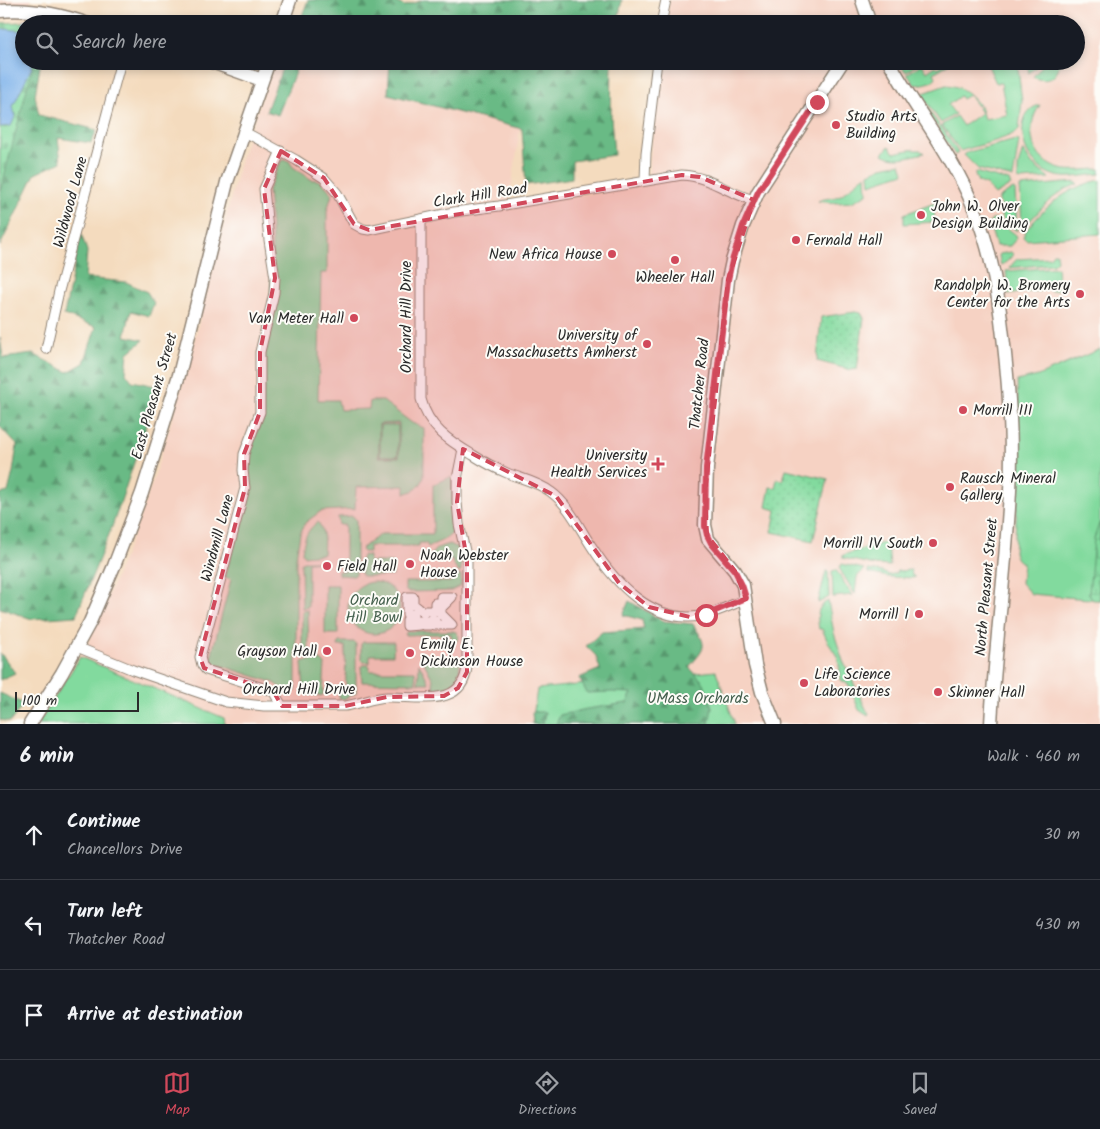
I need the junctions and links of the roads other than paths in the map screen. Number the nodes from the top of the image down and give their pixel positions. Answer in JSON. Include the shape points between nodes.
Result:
{"nodes":[{"id":1,"x":290,"y":0,"type":"edge"},
{"id":2,"x":666,"y":0,"type":"edge"},
{"id":3,"x":861,"y":1,"type":"edge"},
{"id":4,"x":0,"y":11,"type":"edge"},
{"id":5,"x":58,"y":15,"type":"edge"},
{"id":6,"x":285,"y":15,"type":"edge"},
{"id":7,"x":663,"y":15,"type":"edge"},
{"id":8,"x":866,"y":15,"type":"edge"},
{"id":9,"x":119,"y":70,"type":"edge"},
{"id":10,"x":234,"y":70,"type":"edge"},
{"id":11,"x":266,"y":70,"type":"edge"},
{"id":12,"x":656,"y":70,"type":"edge"},
{"id":13,"x":837,"y":70,"type":"edge"},
{"id":14,"x":894,"y":70,"type":"edge"},
{"id":15,"x":262,"y":80,"type":"junction"},
{"id":16,"x":243,"y":132,"type":"junction"},
{"id":17,"x":281,"y":151,"type":"junction"},
{"id":18,"x":645,"y":181,"type":"junction"},
{"id":19,"x":754,"y":200,"type":"junction"},
{"id":20,"x":421,"y":220,"type":"junction"},
{"id":21,"x":46,"y":349,"type":"dead end"},
{"id":22,"x":463,"y":449,"type":"junction"},
{"id":23,"x":746,"y":598,"type":"junction"},
{"id":24,"x":452,"y":625,"type":"joint"},
{"id":25,"x":77,"y":647,"type":"junction"},
{"id":26,"x":282,"y":706,"type":"junction"},
{"id":27,"x":30,"y":724,"type":"edge"},
{"id":28,"x":775,"y":724,"type":"edge"},
{"id":29,"x":991,"y":724,"type":"edge"}],
"edges":[{"from":1,"to":6,"type":"main road"},
{"from":2,"to":7,"type":"street"},
{"from":3,"to":8,"type":"main road"},
{"from":4,"to":5,"type":"main road","via":[[44,11]]},
{"from":9,"to":21,"type":"street","name":"Wildwood Lane"},
{"from":10,"to":15,"type":"main road"},
{"from":11,"to":15,"type":"main road","name":"East Pleasant Street"},
{"from":12,"to":18,"type":"street"},
{"from":13,"to":19,"type":"main road","name":"Thatcher Road"},
{"from":14,"to":29,"type":"main road","name":"North Pleasant Street","via":[[958,171],[981,226],[997,284],[1011,427],[1010,490]]},
{"from":15,"to":16,"type":"main road","name":"East Pleasant Street"},
{"from":16,"to":17,"type":"street","name":"Clark Hill Road"},
{"from":16,"to":25,"type":"main road","name":"East Pleasant Street","via":[[153,461],[114,566]]},
{"from":17,"to":20,"type":"street","name":"Clark Hill Road","via":[[329,183],[358,227],[369,230]]},
{"from":17,"to":26,"type":"street","name":"Windmill Lane","via":[[264,189],[275,278],[260,352],[260,412],[244,454],[245,488],[200,658],[206,670],[272,691]]},
{"from":18,"to":19,"type":"street","name":"Clark Hill Road","via":[[690,175]]},
{"from":18,"to":20,"type":"street","name":"Clark Hill Road"},
{"from":19,"to":23,"type":"main road","name":"Thatcher Road","via":[[736,247],[728,280],[710,434],[705,510],[708,539],[735,571]]},
{"from":20,"to":22,"type":"street","name":"Orchard Hill Drive","via":[[421,399],[435,427]]},
{"from":22,"to":23,"type":"street","via":[[556,496],[619,583],[650,607],[675,616],[690,617],[714,612]]},
{"from":22,"to":26,"type":"street","name":"Orchard Hill Drive","via":[[457,490],[458,519],[468,567],[467,666],[462,684],[444,696],[379,698],[345,706]]},
{"from":23,"to":28,"type":"main road","name":"Thatcher Road","via":[[753,658]]},
{"from":24,"to":24,"type":"street","via":[[435,625],[436,620],[424,625],[424,620],[419,620],[419,625],[407,626],[407,620],[413,620],[413,614],[407,614],[407,597],[413,597],[413,604],[422,611],[435,611],[435,603],[441,603],[441,597],[452,597],[441,608],[441,614]]},
{"from":25,"to":26,"type":"street","name":"Orchard Hill Drive","via":[[211,698],[241,704]]},
{"from":25,"to":27,"type":"main road","name":"East Pleasant Street"}]}
